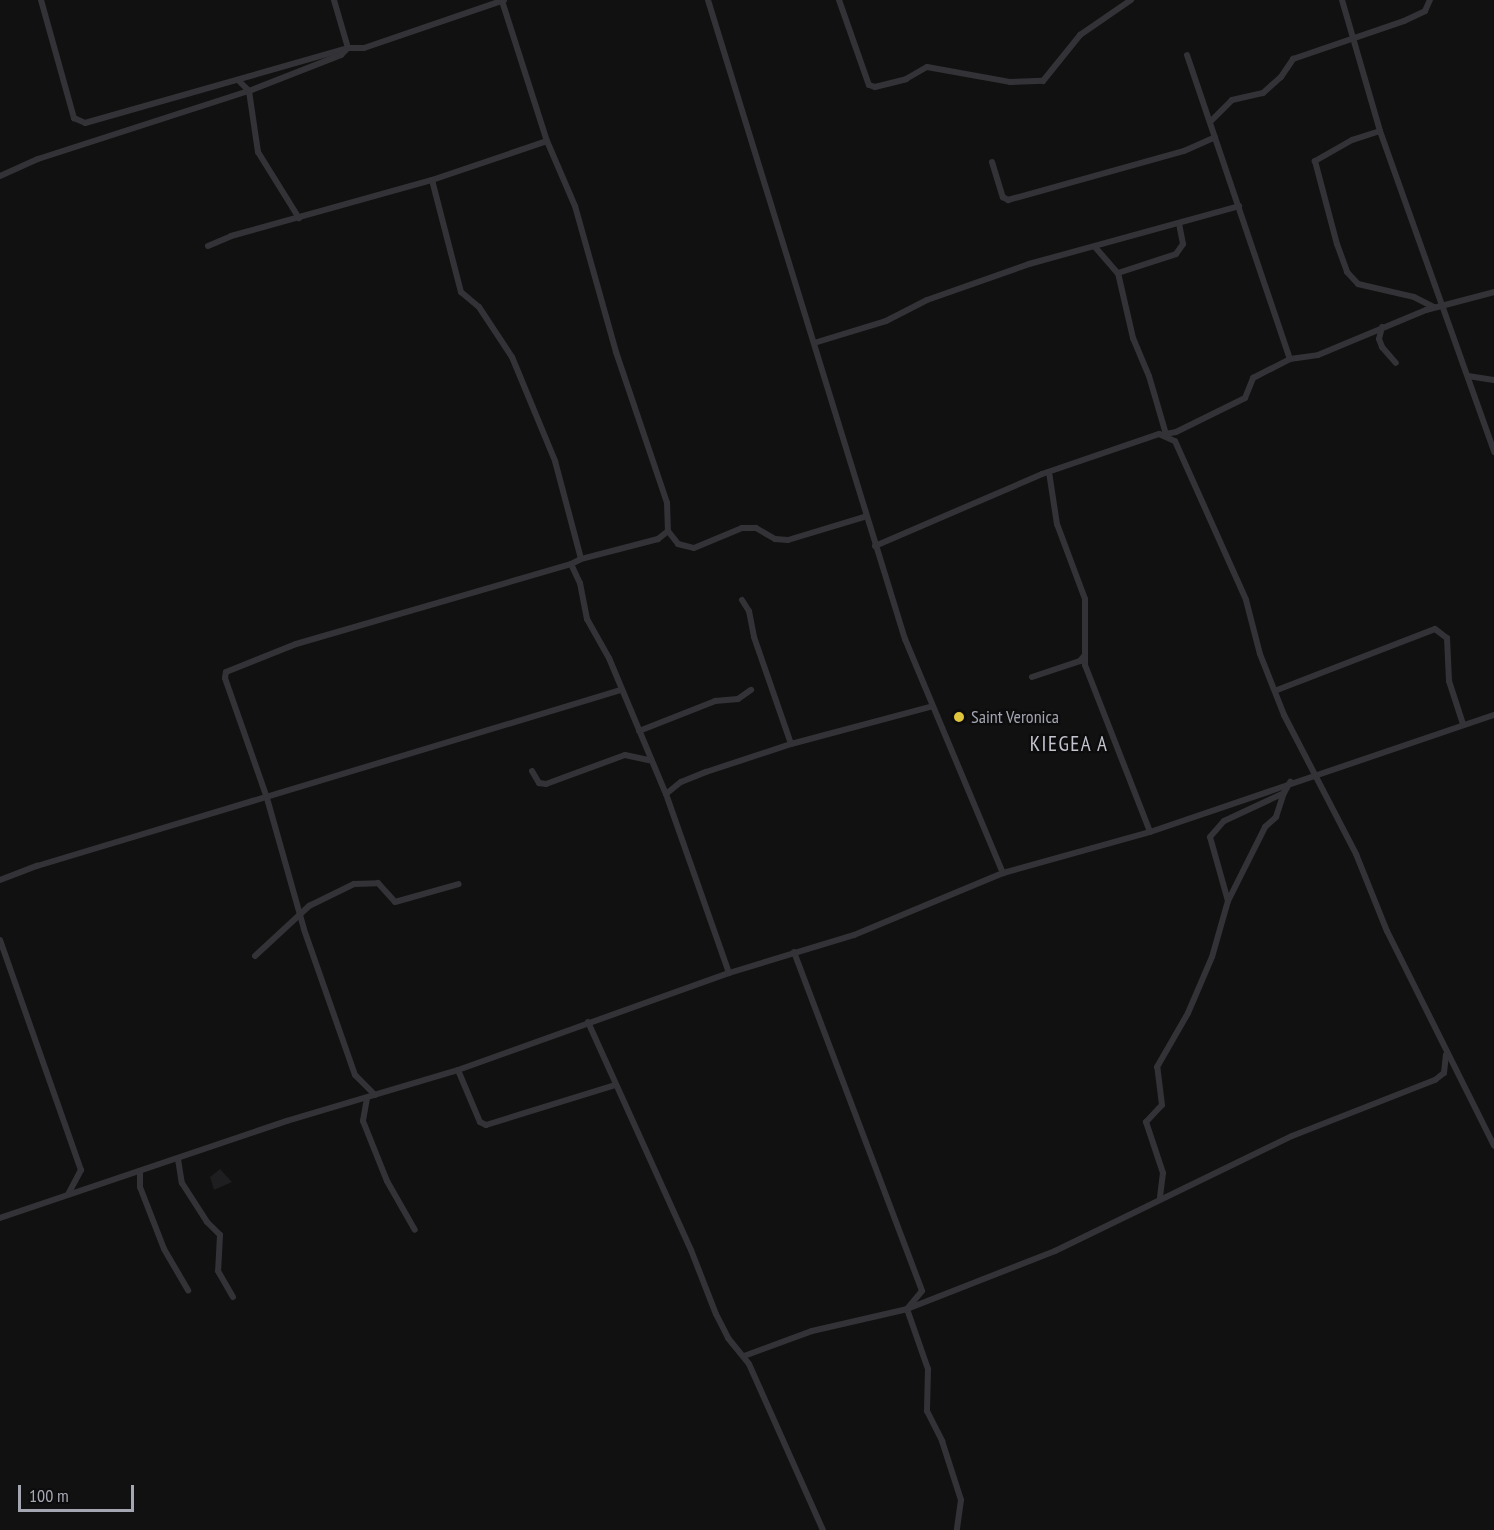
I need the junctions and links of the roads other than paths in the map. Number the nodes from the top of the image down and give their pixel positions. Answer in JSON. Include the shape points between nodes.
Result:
{"nodes":[{"id":1,"x":41,"y":0,"type":"edge"},
{"id":2,"x":334,"y":0,"type":"edge"},
{"id":3,"x":503,"y":0,"type":"edge"},
{"id":4,"x":708,"y":0,"type":"edge"},
{"id":5,"x":838,"y":0,"type":"edge"},
{"id":6,"x":1131,"y":0,"type":"edge"},
{"id":7,"x":1342,"y":0,"type":"edge"},
{"id":8,"x":1430,"y":0,"type":"edge"},
{"id":9,"x":1354,"y":37,"type":"junction"},
{"id":10,"x":348,"y":48,"type":"junction"},
{"id":11,"x":1187,"y":55,"type":"dead end"},
{"id":12,"x":240,"y":82,"type":"junction"},
{"id":13,"x":249,"y":91,"type":"junction"},
{"id":14,"x":1210,"y":122,"type":"junction"},
{"id":15,"x":1380,"y":131,"type":"junction"},
{"id":16,"x":1215,"y":137,"type":"junction"},
{"id":17,"x":547,"y":141,"type":"junction"},
{"id":18,"x":992,"y":162,"type":"dead end"},
{"id":19,"x":0,"y":176,"type":"edge"},
{"id":20,"x":432,"y":180,"type":"junction"},
{"id":21,"x":1239,"y":206,"type":"junction"},
{"id":22,"x":299,"y":218,"type":"junction"},
{"id":23,"x":1179,"y":223,"type":"junction"},
{"id":24,"x":208,"y":246,"type":"dead end"},
{"id":25,"x":1095,"y":247,"type":"junction"},
{"id":26,"x":1118,"y":273,"type":"junction"},
{"id":27,"x":1494,"y":292,"type":"edge"},
{"id":28,"x":1445,"y":306,"type":"junction"},
{"id":29,"x":1434,"y":308,"type":"junction"},
{"id":30,"x":1382,"y":327,"type":"junction"},
{"id":31,"x":814,"y":343,"type":"junction"},
{"id":32,"x":1290,"y":359,"type":"junction"},
{"id":33,"x":1396,"y":363,"type":"dead end"},
{"id":34,"x":1468,"y":376,"type":"junction"},
{"id":35,"x":1494,"y":380,"type":"edge"},
{"id":36,"x":1162,"y":434,"type":"junction"},
{"id":37,"x":1494,"y":452,"type":"edge"},
{"id":38,"x":1049,"y":472,"type":"junction"},
{"id":39,"x":864,"y":517,"type":"junction"},
{"id":40,"x":668,"y":531,"type":"junction"},
{"id":41,"x":875,"y":546,"type":"junction"},
{"id":42,"x":581,"y":559,"type":"junction"},
{"id":43,"x":571,"y":564,"type":"junction"},
{"id":44,"x":742,"y":600,"type":"dead end"},
{"id":45,"x":1084,"y":655,"type":"junction"},
{"id":46,"x":1032,"y":677,"type":"dead end"},
{"id":47,"x":621,"y":690,"type":"junction"},
{"id":48,"x":751,"y":690,"type":"dead end"},
{"id":49,"x":1277,"y":690,"type":"junction"},
{"id":50,"x":930,"y":706,"type":"junction"},
{"id":51,"x":1494,"y":715,"type":"edge"},
{"id":52,"x":1463,"y":724,"type":"junction"},
{"id":53,"x":639,"y":731,"type":"junction"},
{"id":54,"x":791,"y":744,"type":"junction"},
{"id":55,"x":649,"y":760,"type":"junction"},
{"id":56,"x":532,"y":771,"type":"dead end"},
{"id":57,"x":1315,"y":774,"type":"junction"},
{"id":58,"x":1290,"y":782,"type":"junction"},
{"id":59,"x":1284,"y":793,"type":"junction"},
{"id":60,"x":666,"y":794,"type":"junction"},
{"id":61,"x":267,"y":798,"type":"junction"},
{"id":62,"x":1150,"y":832,"type":"junction"},
{"id":63,"x":1003,"y":873,"type":"junction"},
{"id":64,"x":0,"y":880,"type":"edge"},
{"id":65,"x":459,"y":884,"type":"dead end"},
{"id":66,"x":1228,"y":901,"type":"junction"},
{"id":67,"x":300,"y":915,"type":"junction"},
{"id":68,"x":0,"y":940,"type":"edge"},
{"id":69,"x":794,"y":952,"type":"junction"},
{"id":70,"x":255,"y":956,"type":"dead end"},
{"id":71,"x":729,"y":973,"type":"junction"},
{"id":72,"x":588,"y":1022,"type":"junction"},
{"id":73,"x":1446,"y":1055,"type":"junction"},
{"id":74,"x":458,"y":1070,"type":"junction"},
{"id":75,"x":615,"y":1085,"type":"junction"},
{"id":76,"x":375,"y":1095,"type":"junction"},
{"id":77,"x":367,"y":1098,"type":"junction"},
{"id":78,"x":1494,"y":1146,"type":"edge"},
{"id":79,"x":178,"y":1159,"type":"junction"},
{"id":80,"x":140,"y":1171,"type":"junction"},
{"id":81,"x":68,"y":1194,"type":"junction"},
{"id":82,"x":1160,"y":1197,"type":"junction"},
{"id":83,"x":0,"y":1218,"type":"edge"},
{"id":84,"x":415,"y":1230,"type":"dead end"},
{"id":85,"x":188,"y":1290,"type":"dead end"},
{"id":86,"x":233,"y":1298,"type":"dead end"},
{"id":87,"x":907,"y":1309,"type":"junction"},
{"id":88,"x":744,"y":1356,"type":"junction"},
{"id":89,"x":823,"y":1530,"type":"edge"},
{"id":90,"x":957,"y":1530,"type":"edge"}],
"edges":[{"from":1,"to":12,"type":"street","via":[[74,118],[80,123]]},
{"from":2,"to":10,"type":"street"},
{"from":3,"to":10,"type":"street","via":[[387,41]]},
{"from":3,"to":17,"type":"street"},
{"from":4,"to":31,"type":"street"},
{"from":5,"to":6,"type":"street","via":[[869,85],[874,87],[906,79],[927,68],[1010,82],[1043,81],[1080,35]]},
{"from":7,"to":9,"type":"street"},
{"from":8,"to":9,"type":"street","via":[[1425,10]]},
{"from":9,"to":14,"type":"street","via":[[1293,59],[1263,93],[1232,100]]},
{"from":9,"to":15,"type":"street"},
{"from":10,"to":12,"type":"street"},
{"from":10,"to":13,"type":"street","via":[[320,64]]},
{"from":11,"to":14,"type":"street"},
{"from":12,"to":13,"type":"street"},
{"from":13,"to":19,"type":"street","via":[[38,159]]},
{"from":13,"to":22,"type":"street","via":[[258,152]]},
{"from":14,"to":16,"type":"street"},
{"from":15,"to":28,"type":"street"},
{"from":15,"to":29,"type":"street","via":[[1352,140],[1315,161],[1337,244],[1347,272],[1358,284],[1414,297]]},
{"from":16,"to":18,"type":"street","via":[[1184,151],[1008,200],[1003,197]]},
{"from":16,"to":21,"type":"street"},
{"from":17,"to":20,"type":"street"},
{"from":17,"to":40,"type":"street","via":[[586,239],[616,352],[667,502]]},
{"from":20,"to":22,"type":"street"},
{"from":20,"to":42,"type":"street","via":[[461,292],[479,307],[512,357],[555,460]]},
{"from":21,"to":23,"type":"street"},
{"from":21,"to":32,"type":"street"},
{"from":22,"to":24,"type":"street"},
{"from":23,"to":25,"type":"street"},
{"from":23,"to":26,"type":"street","via":[[1183,244],[1176,254]]},
{"from":25,"to":26,"type":"street"},
{"from":25,"to":31,"type":"street","via":[[1029,264],[927,300],[886,321]]},
{"from":26,"to":36,"type":"street"},
{"from":27,"to":28,"type":"street"},
{"from":28,"to":29,"type":"street"},
{"from":28,"to":34,"type":"street"},
{"from":29,"to":30,"type":"street"},
{"from":30,"to":32,"type":"street","via":[[1318,355]]},
{"from":30,"to":33,"type":"street","via":[[1378,339]]},
{"from":31,"to":39,"type":"street"},
{"from":32,"to":36,"type":"street","via":[[1253,378],[1245,398],[1176,432]]},
{"from":34,"to":35,"type":"street"},
{"from":34,"to":37,"type":"street"},
{"from":36,"to":38,"type":"street"},
{"from":36,"to":49,"type":"street","via":[[1175,441],[1208,509],[1246,600],[1260,654]]},
{"from":38,"to":41,"type":"street"},
{"from":38,"to":45,"type":"street","via":[[1057,524],[1085,600]]},
{"from":39,"to":40,"type":"street","via":[[788,540],[756,528],[742,528],[694,548],[678,543]]},
{"from":39,"to":41,"type":"street"},
{"from":40,"to":42,"type":"street","via":[[649,543]]},
{"from":41,"to":50,"type":"street"},
{"from":42,"to":43,"type":"street"},
{"from":43,"to":47,"type":"street","via":[[580,583],[587,619]]},
{"from":43,"to":61,"type":"street","via":[[296,644],[231,668],[225,678]]},
{"from":44,"to":54,"type":"street","via":[[749,611],[757,647]]},
{"from":45,"to":46,"type":"street","via":[[1080,661]]},
{"from":45,"to":62,"type":"street","via":[[1096,701]]},
{"from":47,"to":53,"type":"street"},
{"from":47,"to":61,"type":"street"},
{"from":48,"to":53,"type":"street","via":[[738,699],[715,701]]},
{"from":49,"to":52,"type":"street","via":[[1435,629],[1447,638],[1449,681]]},
{"from":49,"to":57,"type":"street","via":[[1288,724]]},
{"from":50,"to":54,"type":"street"},
{"from":50,"to":63,"type":"street"},
{"from":51,"to":52,"type":"street"},
{"from":52,"to":57,"type":"street"},
{"from":53,"to":55,"type":"street"},
{"from":54,"to":60,"type":"street","via":[[689,779]]},
{"from":55,"to":56,"type":"street","via":[[625,755],[546,784],[539,783]]},
{"from":55,"to":60,"type":"street"},
{"from":57,"to":58,"type":"street"},
{"from":57,"to":73,"type":"street"},
{"from":58,"to":59,"type":"street"},
{"from":58,"to":62,"type":"street"},
{"from":59,"to":66,"type":"street","via":[[1276,818],[1265,827]]},
{"from":59,"to":66,"type":"street","via":[[1224,821],[1210,837]]},
{"from":60,"to":71,"type":"street"},
{"from":61,"to":64,"type":"street"},
{"from":61,"to":67,"type":"street"},
{"from":62,"to":63,"type":"street"},
{"from":63,"to":69,"type":"street","via":[[854,935]]},
{"from":65,"to":67,"type":"street","via":[[395,902],[378,883],[354,884]]},
{"from":66,"to":82,"type":"street","via":[[1212,957],[1188,1012],[1156,1067],[1162,1105],[1146,1122],[1162,1173]]},
{"from":67,"to":70,"type":"street"},
{"from":67,"to":76,"type":"street","via":[[355,1075]]},
{"from":68,"to":81,"type":"street","via":[[81,1170]]},
{"from":69,"to":71,"type":"street"},
{"from":69,"to":87,"type":"street","via":[[922,1291]]},
{"from":71,"to":72,"type":"street"},
{"from":72,"to":74,"type":"street"},
{"from":72,"to":75,"type":"street"},
{"from":73,"to":78,"type":"street"},
{"from":73,"to":82,"type":"street","via":[[1443,1073],[1436,1080],[1292,1136]]},
{"from":74,"to":75,"type":"street","via":[[480,1122],[486,1125]]},
{"from":74,"to":76,"type":"street"},
{"from":75,"to":88,"type":"street","via":[[716,1314],[728,1338]]},
{"from":76,"to":77,"type":"street"},
{"from":77,"to":79,"type":"street"},
{"from":77,"to":84,"type":"street","via":[[363,1121],[387,1181]]},
{"from":79,"to":80,"type":"street"},
{"from":79,"to":86,"type":"street","via":[[182,1183],[220,1235],[218,1271]]},
{"from":80,"to":81,"type":"street"},
{"from":80,"to":85,"type":"street","via":[[140,1187],[164,1249]]},
{"from":81,"to":83,"type":"street"},
{"from":82,"to":87,"type":"street","via":[[1137,1214],[1055,1251]]},
{"from":87,"to":88,"type":"street","via":[[812,1331]]},
{"from":87,"to":90,"type":"street","via":[[928,1369],[927,1411],[942,1441],[961,1500]]},
{"from":88,"to":89,"type":"street"}]}
